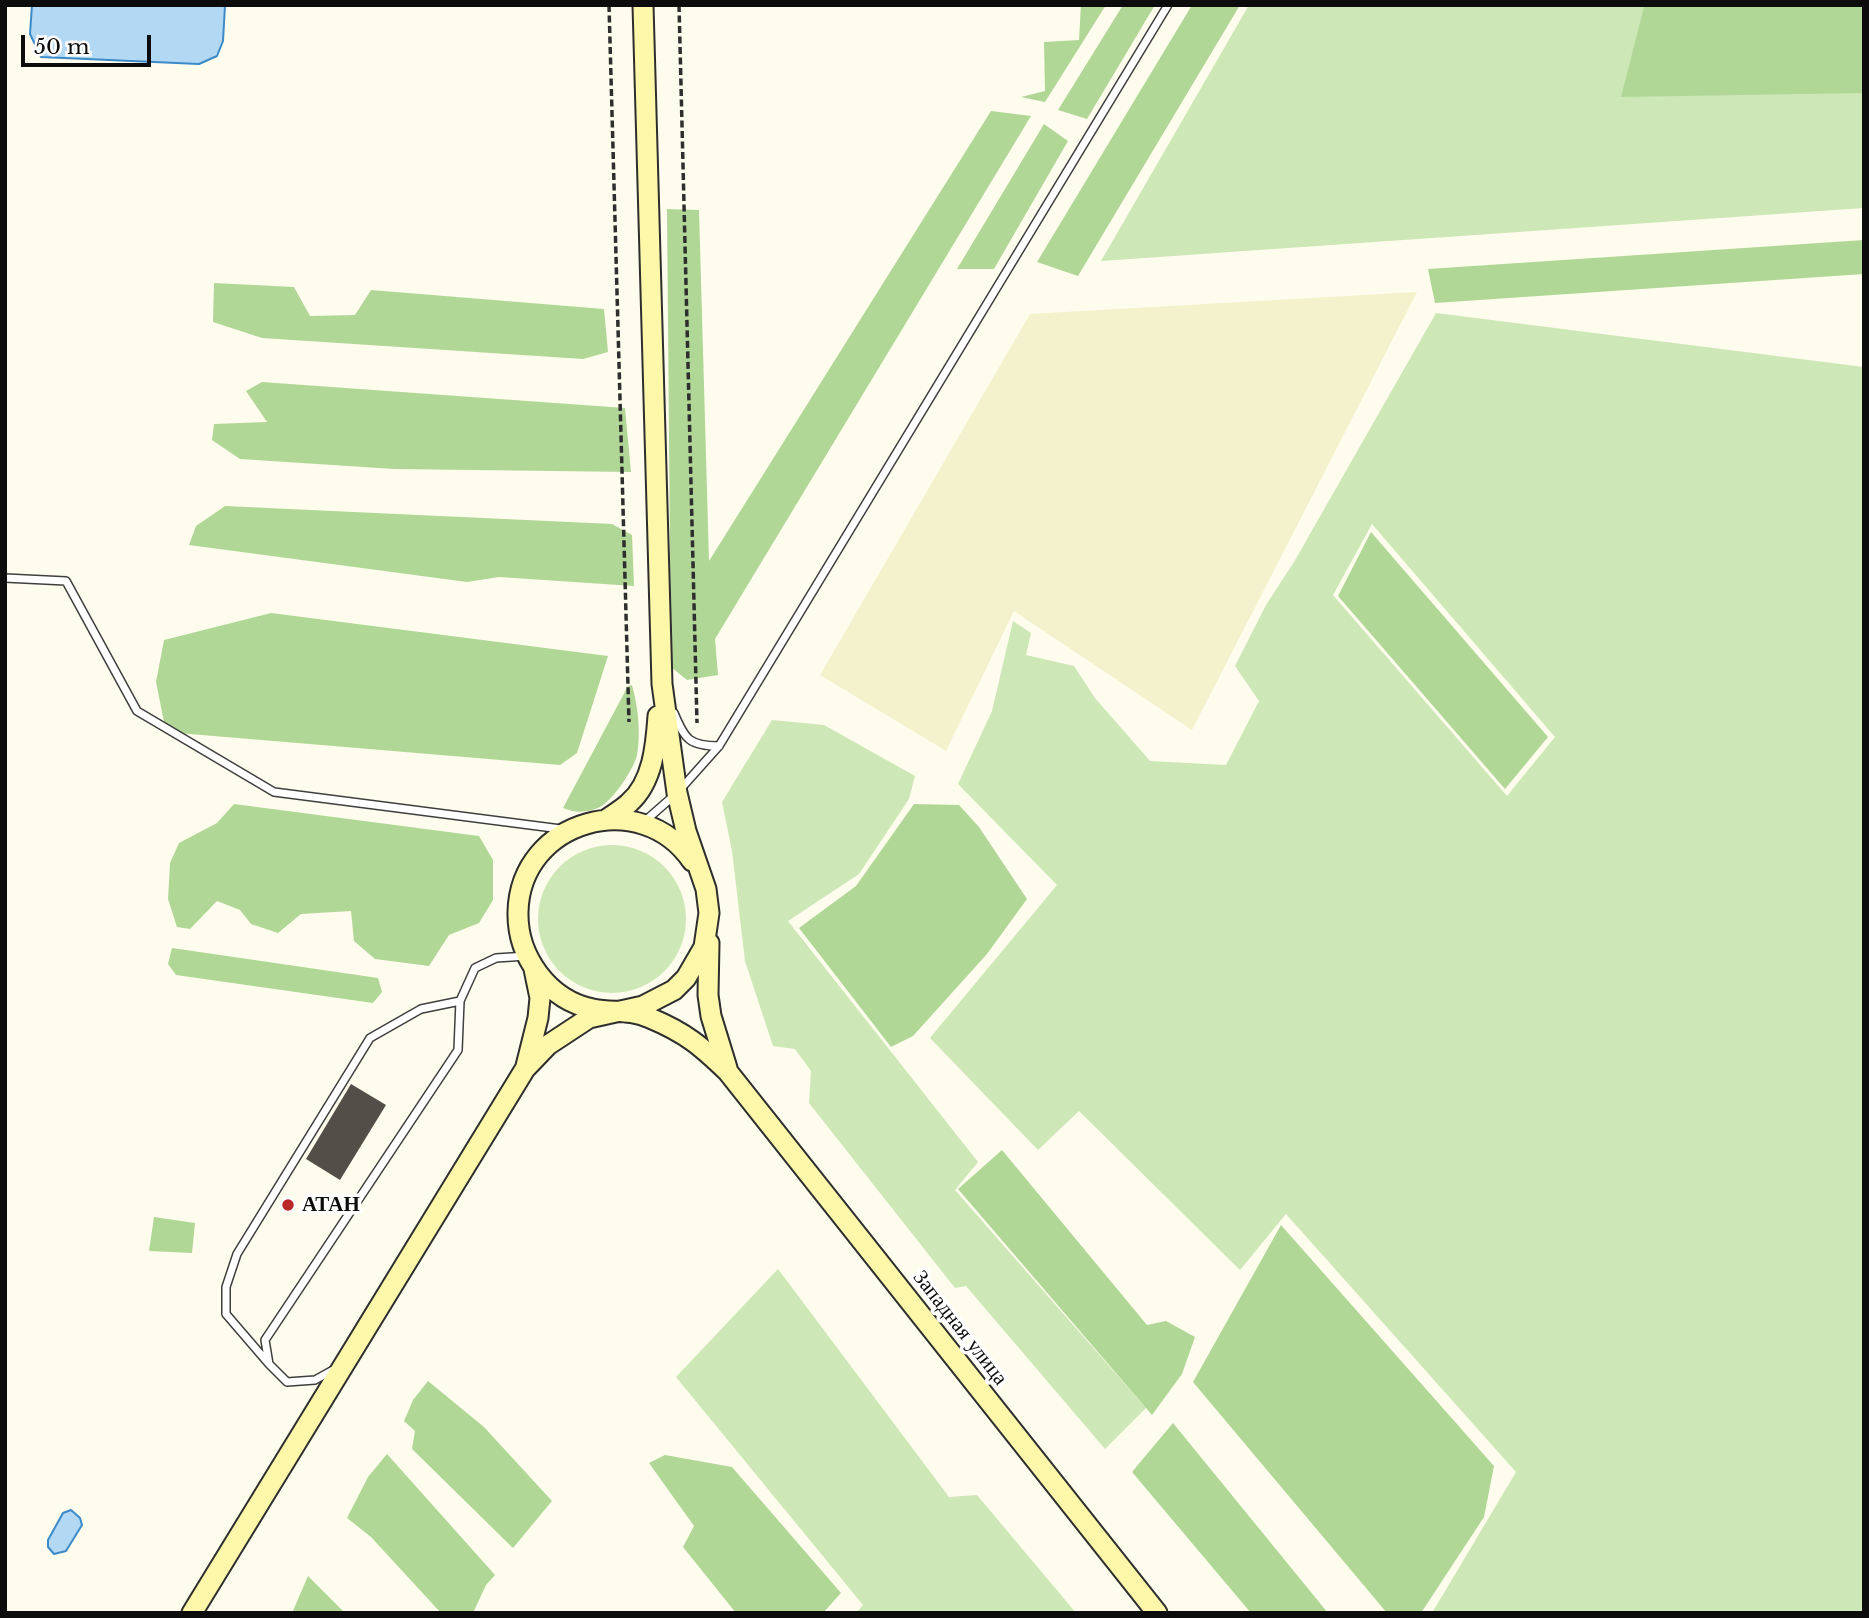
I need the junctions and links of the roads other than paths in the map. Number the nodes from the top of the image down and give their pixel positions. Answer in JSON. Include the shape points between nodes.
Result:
{"nodes":[{"id":1,"x":643,"y":5,"type":"edge"},
{"id":2,"x":1168,"y":5,"type":"edge"},
{"id":3,"x":5,"y":578,"type":"edge"},
{"id":4,"x":662,"y":684,"type":"junction"},
{"id":5,"x":719,"y":746,"type":"junction"},
{"id":6,"x":677,"y":793,"type":"junction"},
{"id":7,"x":607,"y":819,"type":"junction"},
{"id":8,"x":642,"y":823,"type":"junction"},
{"id":9,"x":569,"y":830,"type":"junction"},
{"id":10,"x":697,"y":867,"type":"junction"},
{"id":11,"x":709,"y":912,"type":"junction"},
{"id":12,"x":530,"y":962,"type":"junction"},
{"id":13,"x":460,"y":1001,"type":"junction"},
{"id":14,"x":626,"y":1010,"type":"junction"},
{"id":15,"x":525,"y":1069,"type":"junction"},
{"id":16,"x":728,"y":1072,"type":"junction"},
{"id":17,"x":346,"y":1363,"type":"junction"},
{"id":18,"x":269,"y":1364,"type":"junction"},
{"id":19,"x":192,"y":1613,"type":"edge"},
{"id":20,"x":1157,"y":1613,"type":"edge"}],
"edges":[{"from":1,"to":4,"type":"main road"},
{"from":2,"to":5,"type":"lane"},
{"from":3,"to":9,"type":"lane","via":[[66,581],[137,711],[274,792]]},
{"from":4,"to":5,"type":"lane","via":[[690,741]]},
{"from":4,"to":6,"type":"main road"},
{"from":4,"to":7,"type":"main road","via":[[654,755],[645,781],[630,803]]},
{"from":5,"to":6,"type":"lane"},
{"from":6,"to":8,"type":"lane"},
{"from":6,"to":10,"type":"main road"},
{"from":7,"to":8,"type":"main road"},
{"from":7,"to":9,"type":"main road"},
{"from":8,"to":10,"type":"main road","via":[[674,840]]},
{"from":9,"to":12,"type":"main road","via":[[539,856],[521,891],[519,931]]},
{"from":10,"to":11,"type":"main road"},
{"from":11,"to":14,"type":"main road","via":[[704,947],[686,978],[659,999]]},
{"from":11,"to":16,"type":"main road","name":"Западная улица","via":[[708,995]]},
{"from":12,"to":13,"type":"lane","via":[[496,958],[475,968]]},
{"from":12,"to":14,"type":"main road","via":[[551,987],[574,1002],[599,1010]]},
{"from":12,"to":15,"type":"main road","via":[[540,998]]},
{"from":13,"to":18,"type":"lane","via":[[458,1050],[265,1340]]},
{"from":13,"to":18,"type":"lane","via":[[421,1009],[370,1038],[237,1254],[226,1287],[226,1314]]},
{"from":14,"to":15,"type":"main road","via":[[589,1018],[548,1045]]},
{"from":14,"to":16,"type":"main road","name":"Западная улица","via":[[687,1035]]},
{"from":15,"to":17,"type":"main road"},
{"from":16,"to":20,"type":"main road","name":"Западная улица"},
{"from":17,"to":18,"type":"lane","via":[[315,1380],[287,1382]]},
{"from":17,"to":19,"type":"main road"}]}
